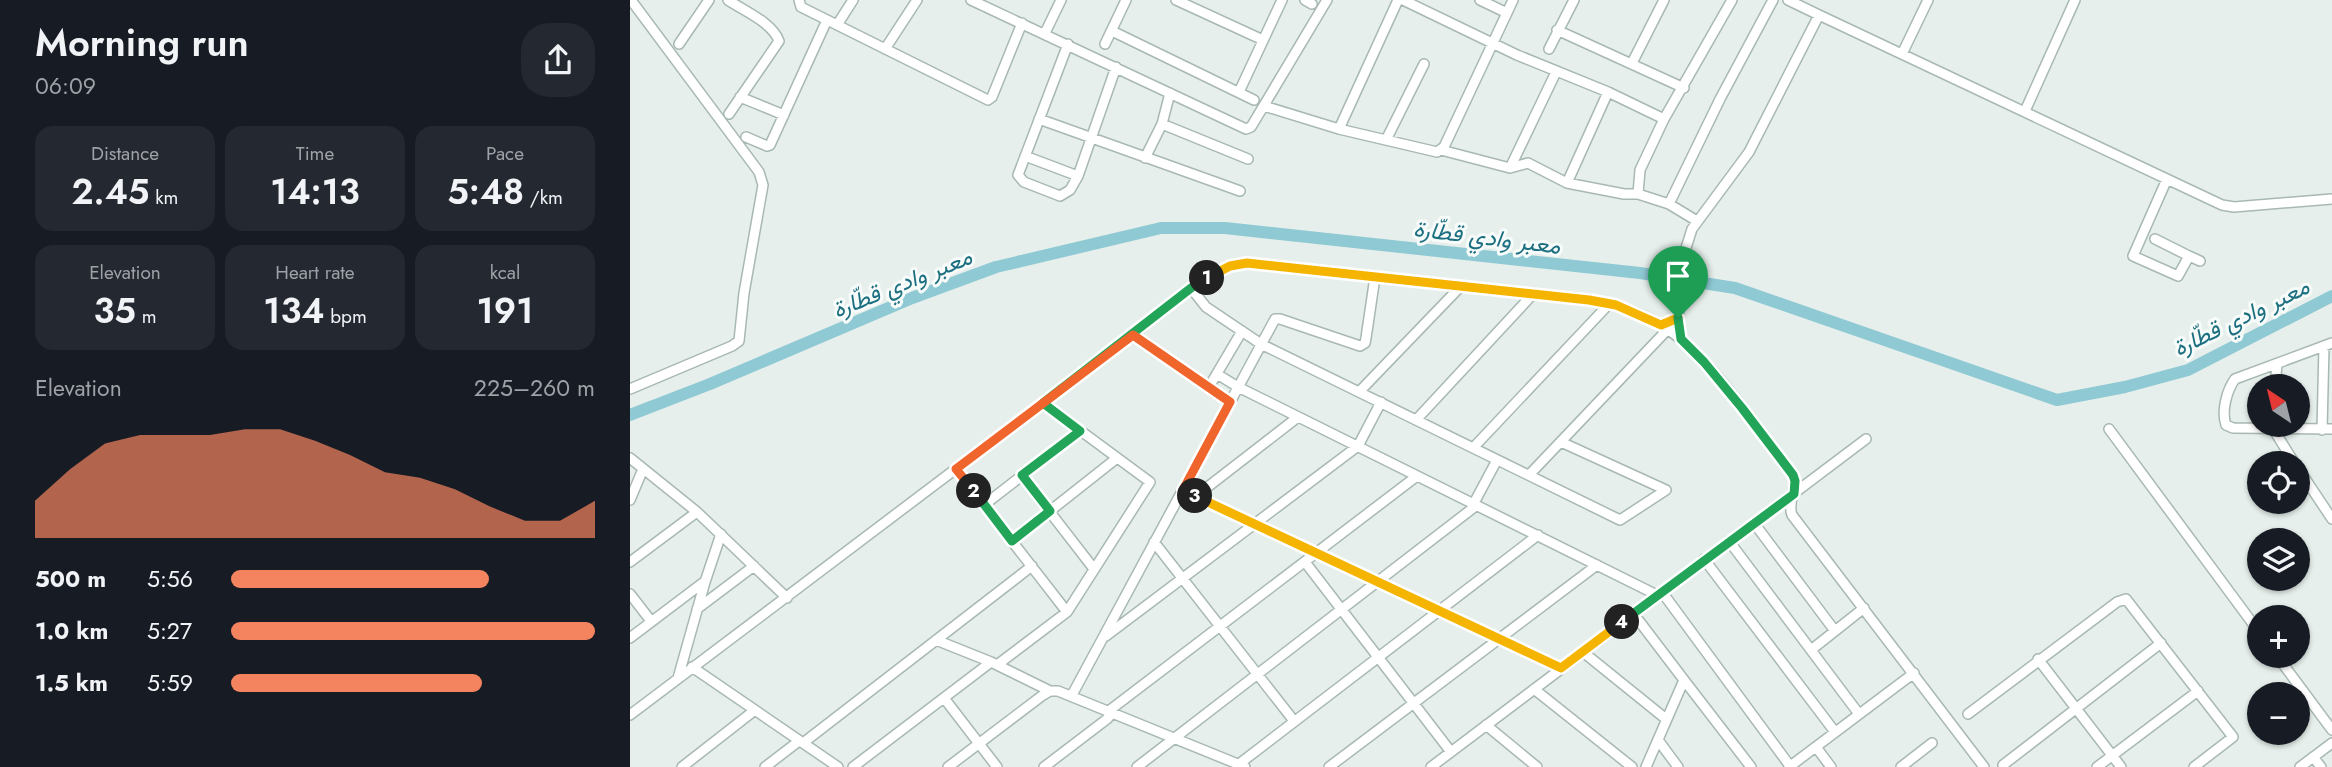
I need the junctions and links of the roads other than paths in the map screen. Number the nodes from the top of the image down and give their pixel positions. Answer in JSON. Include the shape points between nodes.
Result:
{"nodes":[{"id":1,"x":631,"y":0,"type":"edge"},
{"id":2,"x":709,"y":0,"type":"edge"},
{"id":3,"x":728,"y":0,"type":"edge"},
{"id":4,"x":799,"y":0,"type":"edge"},
{"id":5,"x":853,"y":0,"type":"edge"},
{"id":6,"x":917,"y":0,"type":"edge"},
{"id":7,"x":971,"y":0,"type":"edge"},
{"id":8,"x":1061,"y":0,"type":"edge"},
{"id":9,"x":1126,"y":0,"type":"edge"},
{"id":10,"x":1176,"y":0,"type":"edge"},
{"id":11,"x":1282,"y":0,"type":"edge"},
{"id":12,"x":1327,"y":0,"type":"edge"},
{"id":13,"x":1398,"y":0,"type":"edge"},
{"id":14,"x":1404,"y":0,"type":"edge"},
{"id":15,"x":1480,"y":0,"type":"edge"},
{"id":16,"x":1513,"y":0,"type":"edge"},
{"id":17,"x":1574,"y":0,"type":"edge"},
{"id":18,"x":1664,"y":0,"type":"edge"},
{"id":19,"x":1732,"y":0,"type":"edge"},
{"id":20,"x":1773,"y":0,"type":"edge"},
{"id":21,"x":1788,"y":0,"type":"edge"},
{"id":22,"x":1928,"y":0,"type":"edge"},
{"id":23,"x":2075,"y":0,"type":"edge"},
{"id":24,"x":1507,"y":13,"type":"junction"},
{"id":25,"x":1819,"y":15,"type":"junction"},
{"id":26,"x":827,"y":20,"type":"junction"},
{"id":27,"x":1022,"y":23,"type":"junction"},
{"id":28,"x":837,"y":25,"type":"junction"},
{"id":29,"x":1557,"y":30,"type":"junction"},
{"id":30,"x":1112,"y":31,"type":"junction"},
{"id":31,"x":1045,"y":33,"type":"junction"},
{"id":32,"x":1264,"y":40,"type":"junction"},
{"id":33,"x":1491,"y":43,"type":"junction"},
{"id":34,"x":679,"y":44,"type":"dead end"},
{"id":35,"x":1068,"y":44,"type":"junction"},
{"id":36,"x":1105,"y":44,"type":"dead end"},
{"id":37,"x":1549,"y":48,"type":"dead end"},
{"id":38,"x":885,"y":49,"type":"junction"},
{"id":39,"x":1902,"y":54,"type":"junction"},
{"id":40,"x":1632,"y":63,"type":"junction"},
{"id":41,"x":1424,"y":64,"type":"dead end"},
{"id":42,"x":1116,"y":67,"type":"junction"},
{"id":43,"x":1556,"y":72,"type":"junction"},
{"id":44,"x":1684,"y":88,"type":"junction"},
{"id":45,"x":1240,"y":92,"type":"junction"},
{"id":46,"x":1608,"y":92,"type":"junction"},
{"id":47,"x":1170,"y":93,"type":"junction"},
{"id":48,"x":740,"y":97,"type":"junction"},
{"id":49,"x":1254,"y":100,"type":"dead end"},
{"id":50,"x":1264,"y":106,"type":"junction"},
{"id":51,"x":2025,"y":111,"type":"junction"},
{"id":52,"x":729,"y":114,"type":"dead end"},
{"id":53,"x":784,"y":115,"type":"junction"},
{"id":54,"x":1038,"y":119,"type":"junction"},
{"id":55,"x":1664,"y":119,"type":"junction"},
{"id":56,"x":1162,"y":124,"type":"junction"},
{"id":57,"x":1339,"y":129,"type":"junction"},
{"id":58,"x":746,"y":137,"type":"dead end"},
{"id":59,"x":1090,"y":138,"type":"junction"},
{"id":60,"x":1386,"y":141,"type":"junction"},
{"id":61,"x":1441,"y":150,"type":"junction"},
{"id":62,"x":1025,"y":156,"type":"junction"},
{"id":63,"x":1145,"y":158,"type":"junction"},
{"id":64,"x":1248,"y":159,"type":"dead end"},
{"id":65,"x":1510,"y":168,"type":"junction"},
{"id":66,"x":1078,"y":176,"type":"junction"},
{"id":67,"x":2167,"y":179,"type":"junction"},
{"id":68,"x":1567,"y":183,"type":"junction"},
{"id":69,"x":1240,"y":191,"type":"dead end"},
{"id":70,"x":1638,"y":194,"type":"junction"},
{"id":71,"x":2332,"y":199,"type":"edge"},
{"id":72,"x":1669,"y":204,"type":"junction"},
{"id":73,"x":1697,"y":221,"type":"junction"},
{"id":74,"x":2155,"y":239,"type":"dead end"},
{"id":75,"x":2189,"y":256,"type":"junction"},
{"id":76,"x":2200,"y":261,"type":"dead end"},
{"id":77,"x":1375,"y":276,"type":"junction"},
{"id":78,"x":1461,"y":286,"type":"junction"},
{"id":79,"x":1191,"y":288,"type":"junction"},
{"id":80,"x":1534,"y":293,"type":"junction"},
{"id":81,"x":1609,"y":304,"type":"junction"},
{"id":82,"x":1678,"y":318,"type":"junction"},
{"id":83,"x":1664,"y":327,"type":"junction"},
{"id":84,"x":1242,"y":331,"type":"junction"},
{"id":85,"x":1133,"y":335,"type":"junction"},
{"id":86,"x":1681,"y":339,"type":"junction"},
{"id":87,"x":1261,"y":344,"type":"junction"},
{"id":88,"x":2328,"y":344,"type":"edge"},
{"id":89,"x":2277,"y":364,"type":"junction"},
{"id":90,"x":1217,"y":373,"type":"junction"},
{"id":91,"x":2249,"y":374,"type":"edge"},
{"id":92,"x":2276,"y":374,"type":"edge"},
{"id":93,"x":2247,"y":375,"type":"edge"},
{"id":94,"x":1209,"y":387,"type":"junction"},
{"id":95,"x":1238,"y":387,"type":"junction"},
{"id":96,"x":630,"y":389,"type":"edge"},
{"id":97,"x":1359,"y":392,"type":"junction"},
{"id":98,"x":1230,"y":402,"type":"junction"},
{"id":99,"x":1381,"y":402,"type":"junction"},
{"id":100,"x":1043,"y":403,"type":"junction"},
{"id":101,"x":1298,"y":417,"type":"junction"},
{"id":102,"x":1416,"y":420,"type":"junction"},
{"id":103,"x":2247,"y":428,"type":"edge"},
{"id":104,"x":2109,"y":429,"type":"dead end"},
{"id":105,"x":2310,"y":430,"type":"edge"},
{"id":106,"x":1080,"y":431,"type":"junction"},
{"id":107,"x":2328,"y":431,"type":"edge"},
{"id":108,"x":1866,"y":439,"type":"dead end"},
{"id":109,"x":1561,"y":442,"type":"junction"},
{"id":110,"x":1358,"y":446,"type":"junction"},
{"id":111,"x":1473,"y":448,"type":"junction"},
{"id":112,"x":630,"y":458,"type":"edge"},
{"id":113,"x":1117,"y":458,"type":"junction"},
{"id":114,"x":1497,"y":460,"type":"junction"},
{"id":115,"x":643,"y":469,"type":"junction"},
{"id":116,"x":956,"y":469,"type":"junction"},
{"id":117,"x":1022,"y":475,"type":"junction"},
{"id":118,"x":1417,"y":475,"type":"junction"},
{"id":119,"x":1529,"y":475,"type":"junction"},
{"id":120,"x":2310,"y":487,"type":"edge"},
{"id":121,"x":1183,"y":490,"type":"junction"},
{"id":122,"x":1794,"y":494,"type":"junction"},
{"id":123,"x":1196,"y":496,"type":"junction"},
{"id":124,"x":630,"y":500,"type":"edge"},
{"id":125,"x":1476,"y":504,"type":"junction"},
{"id":126,"x":984,"y":505,"type":"junction"},
{"id":127,"x":1050,"y":511,"type":"junction"},
{"id":128,"x":697,"y":512,"type":"junction"},
{"id":129,"x":2332,"y":519,"type":"edge"},
{"id":130,"x":1754,"y":523,"type":"junction"},
{"id":131,"x":1255,"y":524,"type":"junction"},
{"id":132,"x":721,"y":534,"type":"junction"},
{"id":133,"x":1538,"y":536,"type":"junction"},
{"id":134,"x":1012,"y":541,"type":"junction"},
{"id":135,"x":1730,"y":541,"type":"junction"},
{"id":136,"x":1154,"y":542,"type":"junction"},
{"id":137,"x":1316,"y":553,"type":"junction"},
{"id":138,"x":1704,"y":559,"type":"junction"},
{"id":139,"x":630,"y":562,"type":"edge"},
{"id":140,"x":1305,"y":562,"type":"junction"},
{"id":141,"x":1597,"y":565,"type":"junction"},
{"id":142,"x":754,"y":566,"type":"junction"},
{"id":143,"x":1032,"y":566,"type":"junction"},
{"id":144,"x":1094,"y":569,"type":"junction"},
{"id":145,"x":1183,"y":578,"type":"junction"},
{"id":146,"x":705,"y":582,"type":"junction"},
{"id":147,"x":1378,"y":582,"type":"junction"},
{"id":148,"x":1660,"y":593,"type":"junction"},
{"id":149,"x":630,"y":594,"type":"edge"},
{"id":150,"x":787,"y":598,"type":"junction"},
{"id":151,"x":1864,"y":608,"type":"junction"},
{"id":152,"x":697,"y":609,"type":"junction"},
{"id":153,"x":1342,"y":610,"type":"junction"},
{"id":154,"x":1439,"y":611,"type":"junction"},
{"id":155,"x":1067,"y":612,"type":"junction"},
{"id":156,"x":1633,"y":613,"type":"junction"},
{"id":157,"x":2247,"y":616,"type":"edge"},
{"id":158,"x":651,"y":621,"type":"junction"},
{"id":159,"x":1219,"y":627,"type":"junction"},
{"id":160,"x":1835,"y":631,"type":"junction"},
{"id":161,"x":630,"y":638,"type":"edge"},
{"id":162,"x":1102,"y":639,"type":"junction"},
{"id":163,"x":1499,"y":639,"type":"junction"},
{"id":164,"x":936,"y":640,"type":"junction"},
{"id":165,"x":2161,"y":643,"type":"junction"},
{"id":166,"x":1811,"y":649,"type":"junction"},
{"id":167,"x":1583,"y":652,"type":"junction"},
{"id":168,"x":1378,"y":657,"type":"junction"},
{"id":169,"x":2038,"y":659,"type":"junction"},
{"id":170,"x":994,"y":664,"type":"junction"},
{"id":171,"x":692,"y":667,"type":"junction"},
{"id":172,"x":1561,"y":668,"type":"junction"},
{"id":173,"x":2286,"y":668,"type":"edge"},
{"id":174,"x":1258,"y":674,"type":"junction"},
{"id":175,"x":1914,"y":674,"type":"junction"},
{"id":176,"x":678,"y":678,"type":"junction"},
{"id":177,"x":1684,"y":680,"type":"junction"},
{"id":178,"x":1534,"y":689,"type":"junction"},
{"id":179,"x":1051,"y":691,"type":"junction"},
{"id":180,"x":2198,"y":691,"type":"junction"},
{"id":181,"x":1072,"y":695,"type":"junction"},
{"id":182,"x":944,"y":698,"type":"junction"},
{"id":183,"x":1414,"y":703,"type":"junction"},
{"id":184,"x":2076,"y":709,"type":"junction"},
{"id":185,"x":755,"y":710,"type":"junction"},
{"id":186,"x":1112,"y":711,"type":"junction"},
{"id":187,"x":1859,"y":714,"type":"junction"},
{"id":188,"x":1968,"y":714,"type":"dead end"},
{"id":189,"x":630,"y":715,"type":"edge"},
{"id":190,"x":1666,"y":719,"type":"junction"},
{"id":191,"x":1294,"y":722,"type":"junction"},
{"id":192,"x":1486,"y":725,"type":"junction"},
{"id":193,"x":2332,"y":730,"type":"edge"},
{"id":194,"x":1835,"y":732,"type":"junction"},
{"id":195,"x":1175,"y":738,"type":"junction"},
{"id":196,"x":1658,"y":740,"type":"junction"},
{"id":197,"x":801,"y":742,"type":"junction"},
{"id":198,"x":1932,"y":743,"type":"dead end"},
{"id":199,"x":2332,"y":743,"type":"edge"},
{"id":200,"x":979,"y":744,"type":"junction"},
{"id":201,"x":1816,"y":747,"type":"junction"},
{"id":202,"x":1451,"y":752,"type":"junction"},
{"id":203,"x":2112,"y":755,"type":"junction"},
{"id":204,"x":2313,"y":757,"type":"junction"},
{"id":205,"x":1237,"y":765,"type":"edge"},
{"id":206,"x":2003,"y":765,"type":"dead end"},
{"id":207,"x":1437,"y":766,"type":"edge"},
{"id":208,"x":1790,"y":766,"type":"edge"},
{"id":209,"x":682,"y":767,"type":"edge"},
{"id":210,"x":765,"y":767,"type":"edge"},
{"id":211,"x":838,"y":767,"type":"edge"},
{"id":212,"x":853,"y":767,"type":"edge"},
{"id":213,"x":948,"y":767,"type":"edge"},
{"id":214,"x":997,"y":767,"type":"edge"},
{"id":215,"x":1044,"y":767,"type":"edge"},
{"id":216,"x":1137,"y":767,"type":"edge"},
{"id":217,"x":1329,"y":767,"type":"edge"},
{"id":218,"x":1537,"y":767,"type":"edge"},
{"id":219,"x":1632,"y":767,"type":"edge"},
{"id":220,"x":1646,"y":767,"type":"edge"},
{"id":221,"x":1678,"y":767,"type":"edge"},
{"id":222,"x":1751,"y":767,"type":"edge"},
{"id":223,"x":1830,"y":767,"type":"edge"},
{"id":224,"x":1901,"y":767,"type":"edge"},
{"id":225,"x":1984,"y":767,"type":"edge"},
{"id":226,"x":2097,"y":767,"type":"edge"},
{"id":227,"x":2121,"y":767,"type":"edge"},
{"id":228,"x":2194,"y":767,"type":"edge"},
{"id":229,"x":2300,"y":767,"type":"edge"},
{"id":230,"x":2321,"y":767,"type":"edge"}],
"edges":[{"from":1,"to":96,"type":"street","via":[[745,153],[763,185],[739,341]]},
{"from":2,"to":34,"type":"street"},
{"from":3,"to":48,"type":"street","via":[[762,22],[779,41]]},
{"from":4,"to":26,"type":"street","via":[[801,7]]},
{"from":5,"to":28,"type":"street"},
{"from":6,"to":38,"type":"street"},
{"from":7,"to":27,"type":"street"},
{"from":8,"to":31,"type":"street"},
{"from":9,"to":30,"type":"street"},
{"from":10,"to":32,"type":"street"},
{"from":11,"to":32,"type":"street"},
{"from":12,"to":50,"type":"street"},
{"from":13,"to":57,"type":"street"},
{"from":14,"to":33,"type":"street"},
{"from":15,"to":24,"type":"street"},
{"from":16,"to":24,"type":"street"},
{"from":17,"to":29,"type":"street"},
{"from":18,"to":40,"type":"street"},
{"from":19,"to":44,"type":"street"},
{"from":20,"to":72,"type":"street"},
{"from":21,"to":25,"type":"street"},
{"from":22,"to":39,"type":"street"},
{"from":23,"to":51,"type":"street"},
{"from":24,"to":33,"type":"street"},
{"from":25,"to":39,"type":"street"},
{"from":25,"to":73,"type":"street","via":[[1749,152]]},
{"from":26,"to":28,"type":"street"},
{"from":26,"to":53,"type":"street"},
{"from":27,"to":31,"type":"street"},
{"from":27,"to":38,"type":"street","via":[[988,100]]},
{"from":28,"to":38,"type":"street"},
{"from":29,"to":37,"type":"street"},
{"from":29,"to":40,"type":"street"},
{"from":30,"to":36,"type":"street"},
{"from":30,"to":45,"type":"street"},
{"from":31,"to":35,"type":"street"},
{"from":32,"to":45,"type":"street"},
{"from":33,"to":43,"type":"street"},
{"from":33,"to":61,"type":"street"},
{"from":35,"to":42,"type":"street"},
{"from":35,"to":54,"type":"street"},
{"from":39,"to":51,"type":"street"},
{"from":40,"to":44,"type":"street"},
{"from":41,"to":60,"type":"street"},
{"from":42,"to":47,"type":"street"},
{"from":42,"to":59,"type":"street"},
{"from":43,"to":46,"type":"street"},
{"from":43,"to":65,"type":"street"},
{"from":44,"to":55,"type":"street"},
{"from":45,"to":49,"type":"street"},
{"from":46,"to":55,"type":"street"},
{"from":46,"to":68,"type":"street"},
{"from":47,"to":50,"type":"street","via":[[1246,129]]},
{"from":47,"to":56,"type":"street"},
{"from":48,"to":52,"type":"street"},
{"from":48,"to":53,"type":"street"},
{"from":50,"to":57,"type":"street"},
{"from":51,"to":67,"type":"street"},
{"from":53,"to":58,"type":"street","via":[[770,145]]},
{"from":54,"to":59,"type":"street"},
{"from":54,"to":62,"type":"street"},
{"from":55,"to":70,"type":"street","via":[[1640,170]]},
{"from":56,"to":63,"type":"street"},
{"from":56,"to":64,"type":"street"},
{"from":57,"to":60,"type":"street"},
{"from":59,"to":63,"type":"street"},
{"from":59,"to":66,"type":"street"},
{"from":60,"to":61,"type":"street"},
{"from":61,"to":65,"type":"street"},
{"from":62,"to":66,"type":"street"},
{"from":62,"to":66,"type":"street","via":[[1018,175],[1024,182],[1060,196]]},
{"from":63,"to":69,"type":"street"},
{"from":65,"to":68,"type":"street","via":[[1528,163]]},
{"from":67,"to":71,"type":"street","via":[[2229,207]]},
{"from":67,"to":75,"type":"street","via":[[2133,256],[2178,276]]},
{"from":68,"to":70,"type":"street"},
{"from":70,"to":72,"type":"street"},
{"from":72,"to":73,"type":"street"},
{"from":73,"to":82,"type":"street","via":[[1686,247]]},
{"from":74,"to":75,"type":"street"},
{"from":75,"to":76,"type":"street"},
{"from":77,"to":78,"type":"street"},
{"from":77,"to":79,"type":"street","via":[[1247,263],[1222,269]]},
{"from":77,"to":87,"type":"street","via":[[1366,338],[1360,346],[1280,319],[1275,319]]},
{"from":78,"to":80,"type":"street"},
{"from":78,"to":97,"type":"street"},
{"from":79,"to":84,"type":"street","via":[[1206,307]]},
{"from":79,"to":85,"type":"street"},
{"from":80,"to":81,"type":"street"},
{"from":80,"to":102,"type":"street"},
{"from":81,"to":83,"type":"street"},
{"from":81,"to":111,"type":"street"},
{"from":82,"to":83,"type":"street"},
{"from":82,"to":86,"type":"street"},
{"from":83,"to":86,"type":"street"},
{"from":83,"to":109,"type":"street"},
{"from":84,"to":87,"type":"street"},
{"from":84,"to":90,"type":"street"},
{"from":85,"to":94,"type":"street"},
{"from":85,"to":100,"type":"street"},
{"from":86,"to":122,"type":"street","via":[[1793,475]]},
{"from":87,"to":95,"type":"street"},
{"from":87,"to":97,"type":"street"},
{"from":88,"to":89,"type":"street"},
{"from":88,"to":107,"type":"street"},
{"from":89,"to":91,"type":"street"},
{"from":89,"to":92,"type":"street"},
{"from":90,"to":94,"type":"street"},
{"from":90,"to":95,"type":"street"},
{"from":93,"to":103,"type":"street","via":[[2229,387],[2224,419],[2233,428]]},
{"from":94,"to":98,"type":"street"},
{"from":95,"to":98,"type":"street"},
{"from":95,"to":101,"type":"street"},
{"from":97,"to":99,"type":"street"},
{"from":98,"to":121,"type":"street"},
{"from":99,"to":102,"type":"street"},
{"from":99,"to":110,"type":"street"},
{"from":100,"to":106,"type":"street"},
{"from":100,"to":116,"type":"street"},
{"from":101,"to":110,"type":"street"},
{"from":101,"to":123,"type":"street"},
{"from":102,"to":111,"type":"street"},
{"from":104,"to":157,"type":"street"},
{"from":105,"to":107,"type":"street"},
{"from":106,"to":113,"type":"street"},
{"from":106,"to":117,"type":"street"},
{"from":108,"to":122,"type":"street"},
{"from":109,"to":119,"type":"street"},
{"from":109,"to":119,"type":"street","via":[[1666,490],[1620,520]]},
{"from":110,"to":118,"type":"street"},
{"from":110,"to":131,"type":"street"},
{"from":111,"to":114,"type":"street"},
{"from":112,"to":115,"type":"street"},
{"from":113,"to":127,"type":"street"},
{"from":113,"to":144,"type":"street","via":[[1150,482]]},
{"from":114,"to":119,"type":"street"},
{"from":114,"to":125,"type":"street"},
{"from":115,"to":124,"type":"street"},
{"from":115,"to":128,"type":"street"},
{"from":116,"to":126,"type":"street"},
{"from":116,"to":150,"type":"street"},
{"from":117,"to":126,"type":"street"},
{"from":117,"to":127,"type":"street"},
{"from":118,"to":125,"type":"street"},
{"from":118,"to":137,"type":"street"},
{"from":120,"to":129,"type":"street"},
{"from":121,"to":123,"type":"street"},
{"from":121,"to":136,"type":"street"},
{"from":122,"to":130,"type":"street"},
{"from":122,"to":151,"type":"street","via":[[1793,515]]},
{"from":123,"to":131,"type":"street"},
{"from":125,"to":133,"type":"street"},
{"from":125,"to":147,"type":"street"},
{"from":126,"to":134,"type":"street"},
{"from":127,"to":134,"type":"street"},
{"from":127,"to":144,"type":"street"},
{"from":128,"to":132,"type":"street"},
{"from":128,"to":139,"type":"street"},
{"from":130,"to":135,"type":"street"},
{"from":130,"to":160,"type":"street"},
{"from":131,"to":137,"type":"street"},
{"from":131,"to":145,"type":"street"},
{"from":132,"to":142,"type":"street"},
{"from":132,"to":146,"type":"street"},
{"from":133,"to":141,"type":"street"},
{"from":133,"to":154,"type":"street"},
{"from":134,"to":143,"type":"street"},
{"from":135,"to":138,"type":"street"},
{"from":135,"to":166,"type":"street"},
{"from":136,"to":145,"type":"street"},
{"from":136,"to":162,"type":"street"},
{"from":137,"to":140,"type":"street"},
{"from":137,"to":147,"type":"street"},
{"from":138,"to":148,"type":"street"},
{"from":138,"to":194,"type":"street"},
{"from":140,"to":153,"type":"street"},
{"from":140,"to":159,"type":"street"},
{"from":141,"to":148,"type":"street"},
{"from":141,"to":163,"type":"street"},
{"from":142,"to":150,"type":"street"},
{"from":142,"to":152,"type":"street"},
{"from":143,"to":155,"type":"street"},
{"from":143,"to":164,"type":"street"},
{"from":144,"to":155,"type":"street"},
{"from":145,"to":159,"type":"street"},
{"from":145,"to":162,"type":"street"},
{"from":146,"to":152,"type":"street"},
{"from":146,"to":158,"type":"street"},
{"from":147,"to":153,"type":"street"},
{"from":147,"to":154,"type":"street"},
{"from":148,"to":156,"type":"street"},
{"from":148,"to":208,"type":"street"},
{"from":149,"to":158,"type":"street"},
{"from":150,"to":171,"type":"street"},
{"from":151,"to":160,"type":"street"},
{"from":151,"to":175,"type":"street"},
{"from":152,"to":176,"type":"street"},
{"from":153,"to":168,"type":"street"},
{"from":153,"to":174,"type":"street"},
{"from":154,"to":163,"type":"street"},
{"from":154,"to":168,"type":"street"},
{"from":155,"to":170,"type":"street"},
{"from":156,"to":167,"type":"street"},
{"from":156,"to":177,"type":"street"},
{"from":158,"to":161,"type":"street"},
{"from":159,"to":174,"type":"street"},
{"from":159,"to":186,"type":"street"},
{"from":160,"to":166,"type":"street"},
{"from":162,"to":181,"type":"street"},
{"from":163,"to":172,"type":"street"},
{"from":163,"to":183,"type":"street"},
{"from":164,"to":170,"type":"street"},
{"from":164,"to":197,"type":"street"},
{"from":165,"to":169,"type":"street","via":[[2129,601],[2122,599]]},
{"from":165,"to":180,"type":"street"},
{"from":165,"to":184,"type":"street"},
{"from":166,"to":187,"type":"street"},
{"from":167,"to":172,"type":"street"},
{"from":167,"to":190,"type":"street"},
{"from":168,"to":183,"type":"street"},
{"from":168,"to":191,"type":"street"},
{"from":169,"to":184,"type":"street"},
{"from":169,"to":188,"type":"street"},
{"from":170,"to":179,"type":"street"},
{"from":170,"to":182,"type":"street"},
{"from":171,"to":176,"type":"street"},
{"from":171,"to":185,"type":"street"},
{"from":172,"to":178,"type":"street"},
{"from":173,"to":193,"type":"street"},
{"from":174,"to":191,"type":"street"},
{"from":174,"to":195,"type":"street"},
{"from":175,"to":187,"type":"street"},
{"from":175,"to":225,"type":"street"},
{"from":176,"to":189,"type":"street"},
{"from":177,"to":190,"type":"street"},
{"from":177,"to":222,"type":"street"},
{"from":178,"to":192,"type":"street"},
{"from":178,"to":219,"type":"street"},
{"from":179,"to":181,"type":"street"},
{"from":179,"to":200,"type":"street"},
{"from":180,"to":203,"type":"street"},
{"from":180,"to":228,"type":"street","via":[[2233,737]]},
{"from":181,"to":186,"type":"street"},
{"from":182,"to":200,"type":"street"},
{"from":182,"to":212,"type":"street"},
{"from":183,"to":202,"type":"street"},
{"from":183,"to":217,"type":"street"},
{"from":184,"to":203,"type":"street"},
{"from":184,"to":206,"type":"street"},
{"from":185,"to":197,"type":"street"},
{"from":185,"to":209,"type":"street"},
{"from":186,"to":195,"type":"street"},
{"from":186,"to":215,"type":"street"},
{"from":187,"to":194,"type":"street"},
{"from":190,"to":196,"type":"street"},
{"from":191,"to":205,"type":"street"},
{"from":192,"to":202,"type":"street"},
{"from":192,"to":218,"type":"street"},
{"from":194,"to":201,"type":"street"},
{"from":195,"to":205,"type":"street"},
{"from":195,"to":216,"type":"street"},
{"from":196,"to":220,"type":"street"},
{"from":196,"to":221,"type":"street"},
{"from":197,"to":210,"type":"street"},
{"from":197,"to":211,"type":"street"},
{"from":198,"to":224,"type":"street"},
{"from":199,"to":204,"type":"street"},
{"from":200,"to":213,"type":"street"},
{"from":200,"to":214,"type":"street"},
{"from":201,"to":208,"type":"street"},
{"from":201,"to":223,"type":"street"},
{"from":202,"to":207,"type":"street"},
{"from":203,"to":226,"type":"street"},
{"from":203,"to":227,"type":"street"},
{"from":204,"to":229,"type":"street"},
{"from":204,"to":230,"type":"street"}]}
